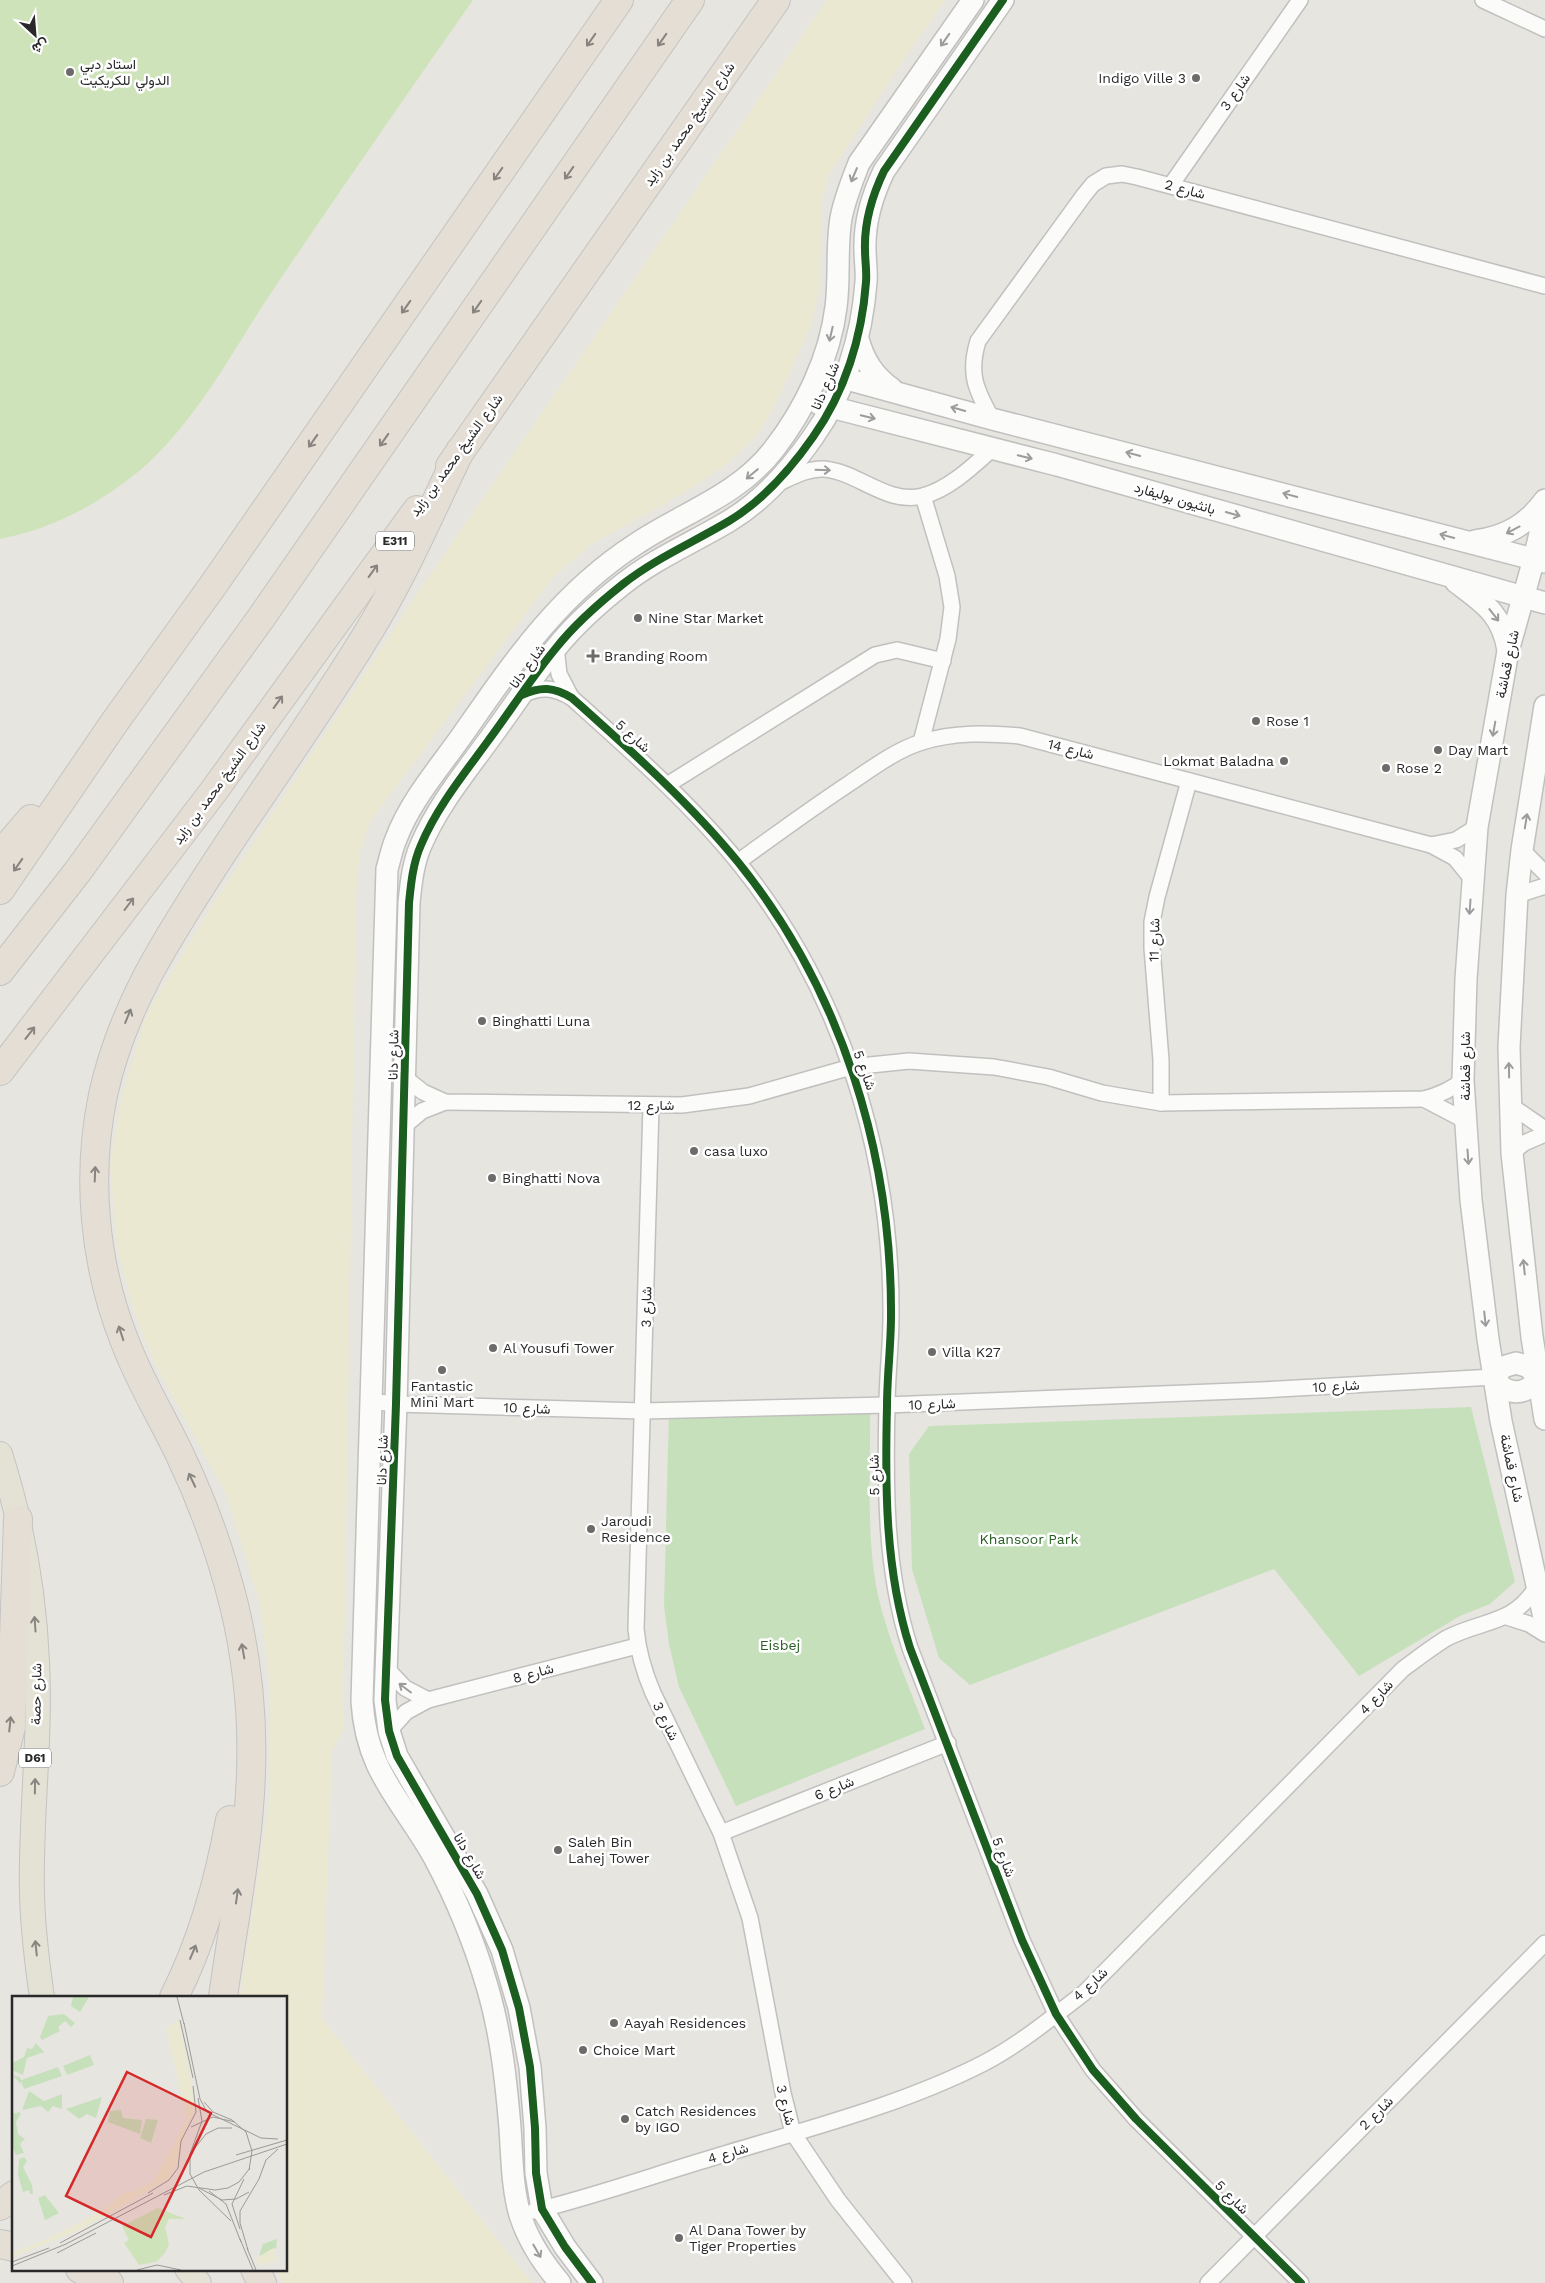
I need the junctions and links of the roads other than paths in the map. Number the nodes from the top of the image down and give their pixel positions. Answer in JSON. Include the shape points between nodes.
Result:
{"nodes":[{"id":1,"x":619,"y":0,"type":"edge"},
{"id":2,"x":690,"y":0,"type":"edge"},
{"id":3,"x":776,"y":0,"type":"edge"},
{"id":4,"x":973,"y":0,"type":"edge"},
{"id":5,"x":1003,"y":0,"type":"edge"},
{"id":6,"x":1300,"y":0,"type":"edge"},
{"id":7,"x":1483,"y":0,"type":"edge"},
{"id":8,"x":1545,"y":28,"type":"edge"},
{"id":9,"x":1171,"y":185,"type":"junction"},
{"id":10,"x":1545,"y":286,"type":"edge"},
{"id":11,"x":858,"y":338,"type":"junction"},
{"id":12,"x":819,"y":371,"type":"junction"},
{"id":13,"x":844,"y":378,"type":"junction"},
{"id":14,"x":894,"y":391,"type":"junction"},
{"id":15,"x":804,"y":400,"type":"junction"},
{"id":16,"x":831,"y":408,"type":"junction"},
{"id":17,"x":992,"y":419,"type":"junction"},
{"id":18,"x":992,"y":449,"type":"junction"},
{"id":19,"x":460,"y":451,"type":"junction"},
{"id":20,"x":777,"y":483,"type":"junction"},
{"id":21,"x":923,"y":496,"type":"junction"},
{"id":22,"x":1545,"y":500,"type":"edge"},
{"id":23,"x":1545,"y":512,"type":"edge"},
{"id":24,"x":1470,"y":542,"type":"junction"},
{"id":25,"x":1389,"y":558,"type":"junction"},
{"id":26,"x":1540,"y":560,"type":"edge"},
{"id":27,"x":1443,"y":573,"type":"junction"},
{"id":28,"x":1535,"y":588,"type":"edge"},
{"id":29,"x":1545,"y":603,"type":"edge"},
{"id":30,"x":556,"y":647,"type":"junction"},
{"id":31,"x":1508,"y":651,"type":"junction"},
{"id":32,"x":942,"y":661,"type":"junction"},
{"id":33,"x":522,"y":695,"type":"junction"},
{"id":34,"x":572,"y":698,"type":"junction"},
{"id":35,"x":1545,"y":706,"type":"edge"},
{"id":36,"x":114,"y":723,"type":"junction"},
{"id":37,"x":922,"y":742,"type":"junction"},
{"id":38,"x":1189,"y":781,"type":"junction"},
{"id":39,"x":667,"y":785,"type":"junction"},
{"id":40,"x":1477,"y":827,"type":"junction"},
{"id":41,"x":1431,"y":845,"type":"junction"},
{"id":42,"x":1522,"y":850,"type":"junction"},
{"id":43,"x":0,"y":855,"type":"edge"},
{"id":44,"x":738,"y":862,"type":"junction"},
{"id":45,"x":1545,"y":873,"type":"edge"},
{"id":46,"x":1472,"y":879,"type":"junction"},
{"id":47,"x":1545,"y":886,"type":"edge"},
{"id":48,"x":0,"y":890,"type":"edge"},
{"id":49,"x":1517,"y":895,"type":"junction"},
{"id":50,"x":0,"y":971,"type":"edge"},
{"id":51,"x":852,"y":1067,"type":"junction"},
{"id":52,"x":0,"y":1071,"type":"edge"},
{"id":53,"x":404,"y":1077,"type":"junction"},
{"id":54,"x":1464,"y":1080,"type":"junction"},
{"id":55,"x":1424,"y":1099,"type":"junction"},
{"id":56,"x":445,"y":1102,"type":"junction"},
{"id":57,"x":1161,"y":1103,"type":"junction"},
{"id":58,"x":1510,"y":1105,"type":"junction"},
{"id":59,"x":651,"y":1106,"type":"junction"},
{"id":60,"x":1466,"y":1121,"type":"junction"},
{"id":61,"x":404,"y":1127,"type":"junction"},
{"id":62,"x":1545,"y":1129,"type":"edge"},
{"id":63,"x":1545,"y":1134,"type":"edge"},
{"id":64,"x":1512,"y":1153,"type":"junction"},
{"id":65,"x":1494,"y":1377,"type":"junction"},
{"id":66,"x":1542,"y":1378,"type":"edge"},
{"id":67,"x":369,"y":1402,"type":"junction"},
{"id":68,"x":396,"y":1404,"type":"junction"},
{"id":69,"x":886,"y":1405,"type":"junction"},
{"id":70,"x":643,"y":1411,"type":"junction"},
{"id":71,"x":1545,"y":1420,"type":"edge"},
{"id":72,"x":0,"y":1454,"type":"edge"},
{"id":73,"x":18,"y":1519,"type":"junction"},
{"id":74,"x":1537,"y":1586,"type":"junction"},
{"id":75,"x":1507,"y":1617,"type":"junction"},
{"id":76,"x":1545,"y":1622,"type":"edge"},
{"id":77,"x":1545,"y":1634,"type":"edge"},
{"id":78,"x":637,"y":1646,"type":"junction"},
{"id":79,"x":387,"y":1669,"type":"junction"},
{"id":80,"x":249,"y":1699,"type":"junction"},
{"id":81,"x":428,"y":1700,"type":"junction"},
{"id":82,"x":389,"y":1731,"type":"junction"},
{"id":83,"x":948,"y":1742,"type":"junction"},
{"id":84,"x":0,"y":1772,"type":"edge"},
{"id":85,"x":721,"y":1833,"type":"junction"},
{"id":86,"x":1545,"y":1943,"type":"edge"},
{"id":87,"x":42,"y":1996,"type":"edge"},
{"id":88,"x":174,"y":1996,"type":"edge"},
{"id":89,"x":223,"y":1996,"type":"edge"},
{"id":90,"x":1056,"y":2014,"type":"junction"},
{"id":91,"x":793,"y":2133,"type":"junction"},
{"id":92,"x":12,"y":2196,"type":"edge"},
{"id":93,"x":0,"y":2206,"type":"edge"},
{"id":94,"x":542,"y":2209,"type":"junction"},
{"id":95,"x":520,"y":2214,"type":"junction"},
{"id":96,"x":1254,"y":2236,"type":"junction"},
{"id":97,"x":82,"y":2270,"type":"edge"},
{"id":98,"x":188,"y":2270,"type":"edge"},
{"id":99,"x":256,"y":2270,"type":"edge"},
{"id":100,"x":108,"y":2283,"type":"edge"},
{"id":101,"x":199,"y":2283,"type":"edge"},
{"id":102,"x":262,"y":2283,"type":"edge"},
{"id":103,"x":560,"y":2283,"type":"edge"},
{"id":104,"x":592,"y":2283,"type":"edge"},
{"id":105,"x":904,"y":2283,"type":"edge"},
{"id":106,"x":1208,"y":2283,"type":"edge"},
{"id":107,"x":1301,"y":2283,"type":"edge"}],
"edges":[{"from":1,"to":36,"type":"highway","one_way":true},
{"from":2,"to":50,"type":"highway","one_way":true,"via":[[261,618],[90,855]]},
{"from":3,"to":19,"type":"highway","name":"شارع الشيخ محمد بن زايد","number":"E311"},
{"from":4,"to":12,"type":"street","name":"شارع دانا","one_way":true,"via":[[859,163],[841,220],[836,309]]},
{"from":5,"to":11,"type":"street","name":"شارع دانا","via":[[884,171],[872,195],[866,221],[866,278]]},
{"from":6,"to":9,"type":"street","name":"شارع 3"},
{"from":7,"to":8,"type":"street"},
{"from":9,"to":10,"type":"street","name":"شارع 2"},
{"from":9,"to":17,"type":"street","name":"شارع 2","via":[[1122,174],[1106,176],[1084,195],[978,341],[972,371],[975,386]]},
{"from":11,"to":13,"type":"street","name":"شارع دانا"},
{"from":11,"to":14,"type":"street","via":[[870,369]]},
{"from":12,"to":13,"type":"street"},
{"from":12,"to":15,"type":"street","name":"شارع دانا"},
{"from":13,"to":14,"type":"street"},
{"from":13,"to":16,"type":"street","name":"شارع دانا"},
{"from":17,"to":14,"type":"street","one_way":true},
{"from":15,"to":16,"type":"street","name":"بانثيون بوليفارد"},
{"from":15,"to":67,"type":"street","name":"شارع دانا","one_way":true,"via":[[791,425],[758,469],[712,503],[637,543],[592,576],[552,614],[516,658],[431,779],[396,838],[386,869]]},
{"from":16,"to":18,"type":"street","name":"بانثيون بوليفارد","one_way":true},
{"from":16,"to":20,"type":"street","name":"شارع دانا","via":[[816,434]]},
{"from":24,"to":17,"type":"street","one_way":true},
{"from":18,"to":21,"type":"street","via":[[960,476]]},
{"from":18,"to":25,"type":"street","name":"بانثيون بوليفارد","one_way":true},
{"from":52,"to":19,"type":"highway","name":"شارع الشيخ محمد بن زايد","number":"E311","one_way":true,"via":[[208,799]]},
{"from":80,"to":19,"type":"highway","one_way":true,"via":[[235,1611],[210,1525],[182,1459],[137,1370],[111,1301],[96,1220],[97,1137],[103,1096],[124,1025],[144,980],[164,944],[369,632],[390,596]]},
{"from":20,"to":21,"type":"street","one_way":true,"via":[[810,470],[823,469],[837,471],[894,495]]},
{"from":20,"to":30,"type":"street","name":"شارع دانا","via":[[754,504],[623,584]]},
{"from":21,"to":32,"type":"street","via":[[950,591],[951,623]]},
{"from":22,"to":24,"type":"street","one_way":true,"via":[[1535,514],[1516,529],[1494,539]]},
{"from":23,"to":26,"type":"street","name":"شارع قماشة"},
{"from":24,"to":26,"type":"street"},
{"from":25,"to":27,"type":"street","name":"بانثيون بوليفارد"},
{"from":25,"to":28,"type":"street","via":[[1424,555]]},
{"from":26,"to":28,"type":"street","name":"شارع قماشة"},
{"from":27,"to":28,"type":"street","name":"بانثيون بوليفارد"},
{"from":27,"to":31,"type":"street","one_way":true,"via":[[1496,615],[1505,632]]},
{"from":28,"to":29,"type":"street","name":"بانثيون بوليفارد"},
{"from":28,"to":31,"type":"street","name":"شارع قماشة"},
{"from":30,"to":33,"type":"street","name":"شارع دانا"},
{"from":30,"to":34,"type":"street","name":"شارع 5","via":[[559,674]]},
{"from":31,"to":40,"type":"street","name":"شارع قماشة","one_way":true},
{"from":32,"to":37,"type":"street"},
{"from":32,"to":39,"type":"street","via":[[897,650],[875,655]]},
{"from":33,"to":34,"type":"street","name":"شارع 5","via":[[547,688]]},
{"from":33,"to":53,"type":"street","name":"شارع دانا","via":[[450,794],[420,846],[412,874],[409,903]]},
{"from":34,"to":39,"type":"street","name":"شارع 5"},
{"from":42,"to":35,"type":"street","one_way":true},
{"from":36,"to":43,"type":"highway"},
{"from":36,"to":48,"type":"highway","one_way":true},
{"from":37,"to":38,"type":"street","name":"شارع 14","via":[[954,735],[1020,736]]},
{"from":37,"to":44,"type":"street","name":"شارع 14","via":[[879,763]]},
{"from":38,"to":41,"type":"street","name":"شارع 14"},
{"from":38,"to":57,"type":"street","name":"شارع 11","via":[[1152,922]]},
{"from":39,"to":44,"type":"street","name":"شارع 5"},
{"from":40,"to":41,"type":"street","name":"شارع 14","via":[[1456,840]]},
{"from":40,"to":46,"type":"street","name":"شارع قماشة"},
{"from":41,"to":46,"type":"street","name":"شارع 14","via":[[1455,858]]},
{"from":42,"to":45,"type":"street"},
{"from":42,"to":49,"type":"street"},
{"from":44,"to":51,"type":"street","name":"شارع 5","via":[[789,936],[814,980]]},
{"from":46,"to":54,"type":"street","name":"شارع قماشة","one_way":true},
{"from":47,"to":49,"type":"street"},
{"from":58,"to":49,"type":"street","one_way":true,"via":[[1509,1047]]},
{"from":51,"to":57,"type":"street","name":"شارع 12","via":[[909,1061],[994,1067],[1048,1077],[1102,1093]]},
{"from":51,"to":59,"type":"street","name":"شارع 12","via":[[749,1096],[699,1104]]},
{"from":51,"to":69,"type":"street","name":"شارع 5","via":[[870,1131],[886,1224],[891,1317]]},
{"from":53,"to":56,"type":"street","name":"شارع 12","via":[[423,1092]]},
{"from":53,"to":61,"type":"street","name":"شارع دانا"},
{"from":54,"to":55,"type":"street","via":[[1445,1092]]},
{"from":54,"to":60,"type":"street","name":"شارع قماشة"},
{"from":55,"to":57,"type":"street","name":"شارع 12"},
{"from":55,"to":60,"type":"street"},
{"from":56,"to":59,"type":"street","name":"شارع 12"},
{"from":56,"to":61,"type":"street","name":"شارع 12","via":[[422,1111]]},
{"from":58,"to":62,"type":"street"},
{"from":58,"to":64,"type":"street"},
{"from":59,"to":70,"type":"street","name":"شارع 3"},
{"from":60,"to":65,"type":"street","name":"شارع قماشة","one_way":true,"via":[[1471,1200]]},
{"from":61,"to":68,"type":"street","name":"شارع دانا"},
{"from":63,"to":64,"type":"street","via":[[1524,1143]]},
{"from":66,"to":64,"type":"street","one_way":true,"via":[[1532,1337]]},
{"from":65,"to":66,"type":"street","via":[[1501,1387],[1519,1393]]},
{"from":65,"to":69,"type":"street","name":"شارع 10"},
{"from":65,"to":74,"type":"street","name":"شارع قماشة"},
{"from":66,"to":71,"type":"street"},
{"from":67,"to":68,"type":"street","name":"شارع 10"},
{"from":67,"to":95,"type":"street","name":"شارع دانا","via":[[363,1721],[373,1758],[433,1856],[471,1936],[483,1972],[499,2034]]},
{"from":68,"to":70,"type":"street","name":"شارع 10"},
{"from":68,"to":79,"type":"street","name":"شارع دانا"},
{"from":69,"to":70,"type":"street","name":"شارع 10"},
{"from":69,"to":83,"type":"street","name":"شارع 5","via":[[887,1495],[893,1584],[910,1648]]},
{"from":70,"to":78,"type":"street","name":"شارع 3"},
{"from":72,"to":73,"type":"main road","name":"شارع حصة","number":"D61"},
{"from":84,"to":73,"type":"highway","one_way":true,"via":[[11,1726]]},
{"from":87,"to":73,"type":"main road","name":"شارع حصة","number":"D61","one_way":true,"via":[[32,1894],[37,1663],[34,1616]]},
{"from":74,"to":75,"type":"street","name":"شارع 4","via":[[1524,1604]]},
{"from":74,"to":76,"type":"street","name":"شارع قماشة"},
{"from":75,"to":77,"type":"street","via":[[1529,1624]]},
{"from":75,"to":90,"type":"street","name":"شارع 4","via":[[1448,1638],[1404,1669],[1084,1993]]},
{"from":78,"to":81,"type":"street","name":"شارع 8"},
{"from":78,"to":85,"type":"street","name":"شارع 3","via":[[653,1693]]},
{"from":81,"to":79,"type":"street","one_way":true,"via":[[405,1688]]},
{"from":79,"to":82,"type":"street","name":"شارع دانا","via":[[385,1700]]},
{"from":88,"to":80,"type":"highway","one_way":true,"via":[[215,1891]]},
{"from":89,"to":80,"type":"highway","one_way":true,"via":[[249,1808]]},
{"from":81,"to":82,"type":"street","name":"شارع 8","via":[[406,1712]]},
{"from":82,"to":94,"type":"street","name":"شارع دانا","via":[[397,1756],[477,1894],[502,1950],[519,2008],[530,2067],[536,2174]]},
{"from":83,"to":85,"type":"street","name":"شارع 6"},
{"from":83,"to":90,"type":"street","name":"شارع 5","via":[[1022,1940]]},
{"from":85,"to":91,"type":"street","name":"شارع 3","via":[[750,1918],[782,2093]]},
{"from":86,"to":96,"type":"street","name":"شارع 2"},
{"from":90,"to":91,"type":"street","name":"شارع 4","via":[[1027,2037],[936,2085]]},
{"from":90,"to":96,"type":"street","name":"شارع 5","via":[[1074,2044],[1114,2095]]},
{"from":91,"to":94,"type":"street","name":"شارع 4"},
{"from":91,"to":105,"type":"street","name":"شارع 3","via":[[838,2200]]},
{"from":92,"to":93,"type":"highway"},
{"from":94,"to":95,"type":"street","name":"شارع 4"},
{"from":94,"to":104,"type":"street","name":"شارع دانا","via":[[565,2248]]},
{"from":95,"to":103,"type":"street","name":"شارع دانا","one_way":true,"via":[[540,2256]]},
{"from":96,"to":106,"type":"street","name":"شارع 2"},
{"from":96,"to":107,"type":"street","name":"شارع 5"},
{"from":97,"to":100,"type":"highway"},
{"from":98,"to":101,"type":"main road"},
{"from":99,"to":102,"type":"highway"}]}
